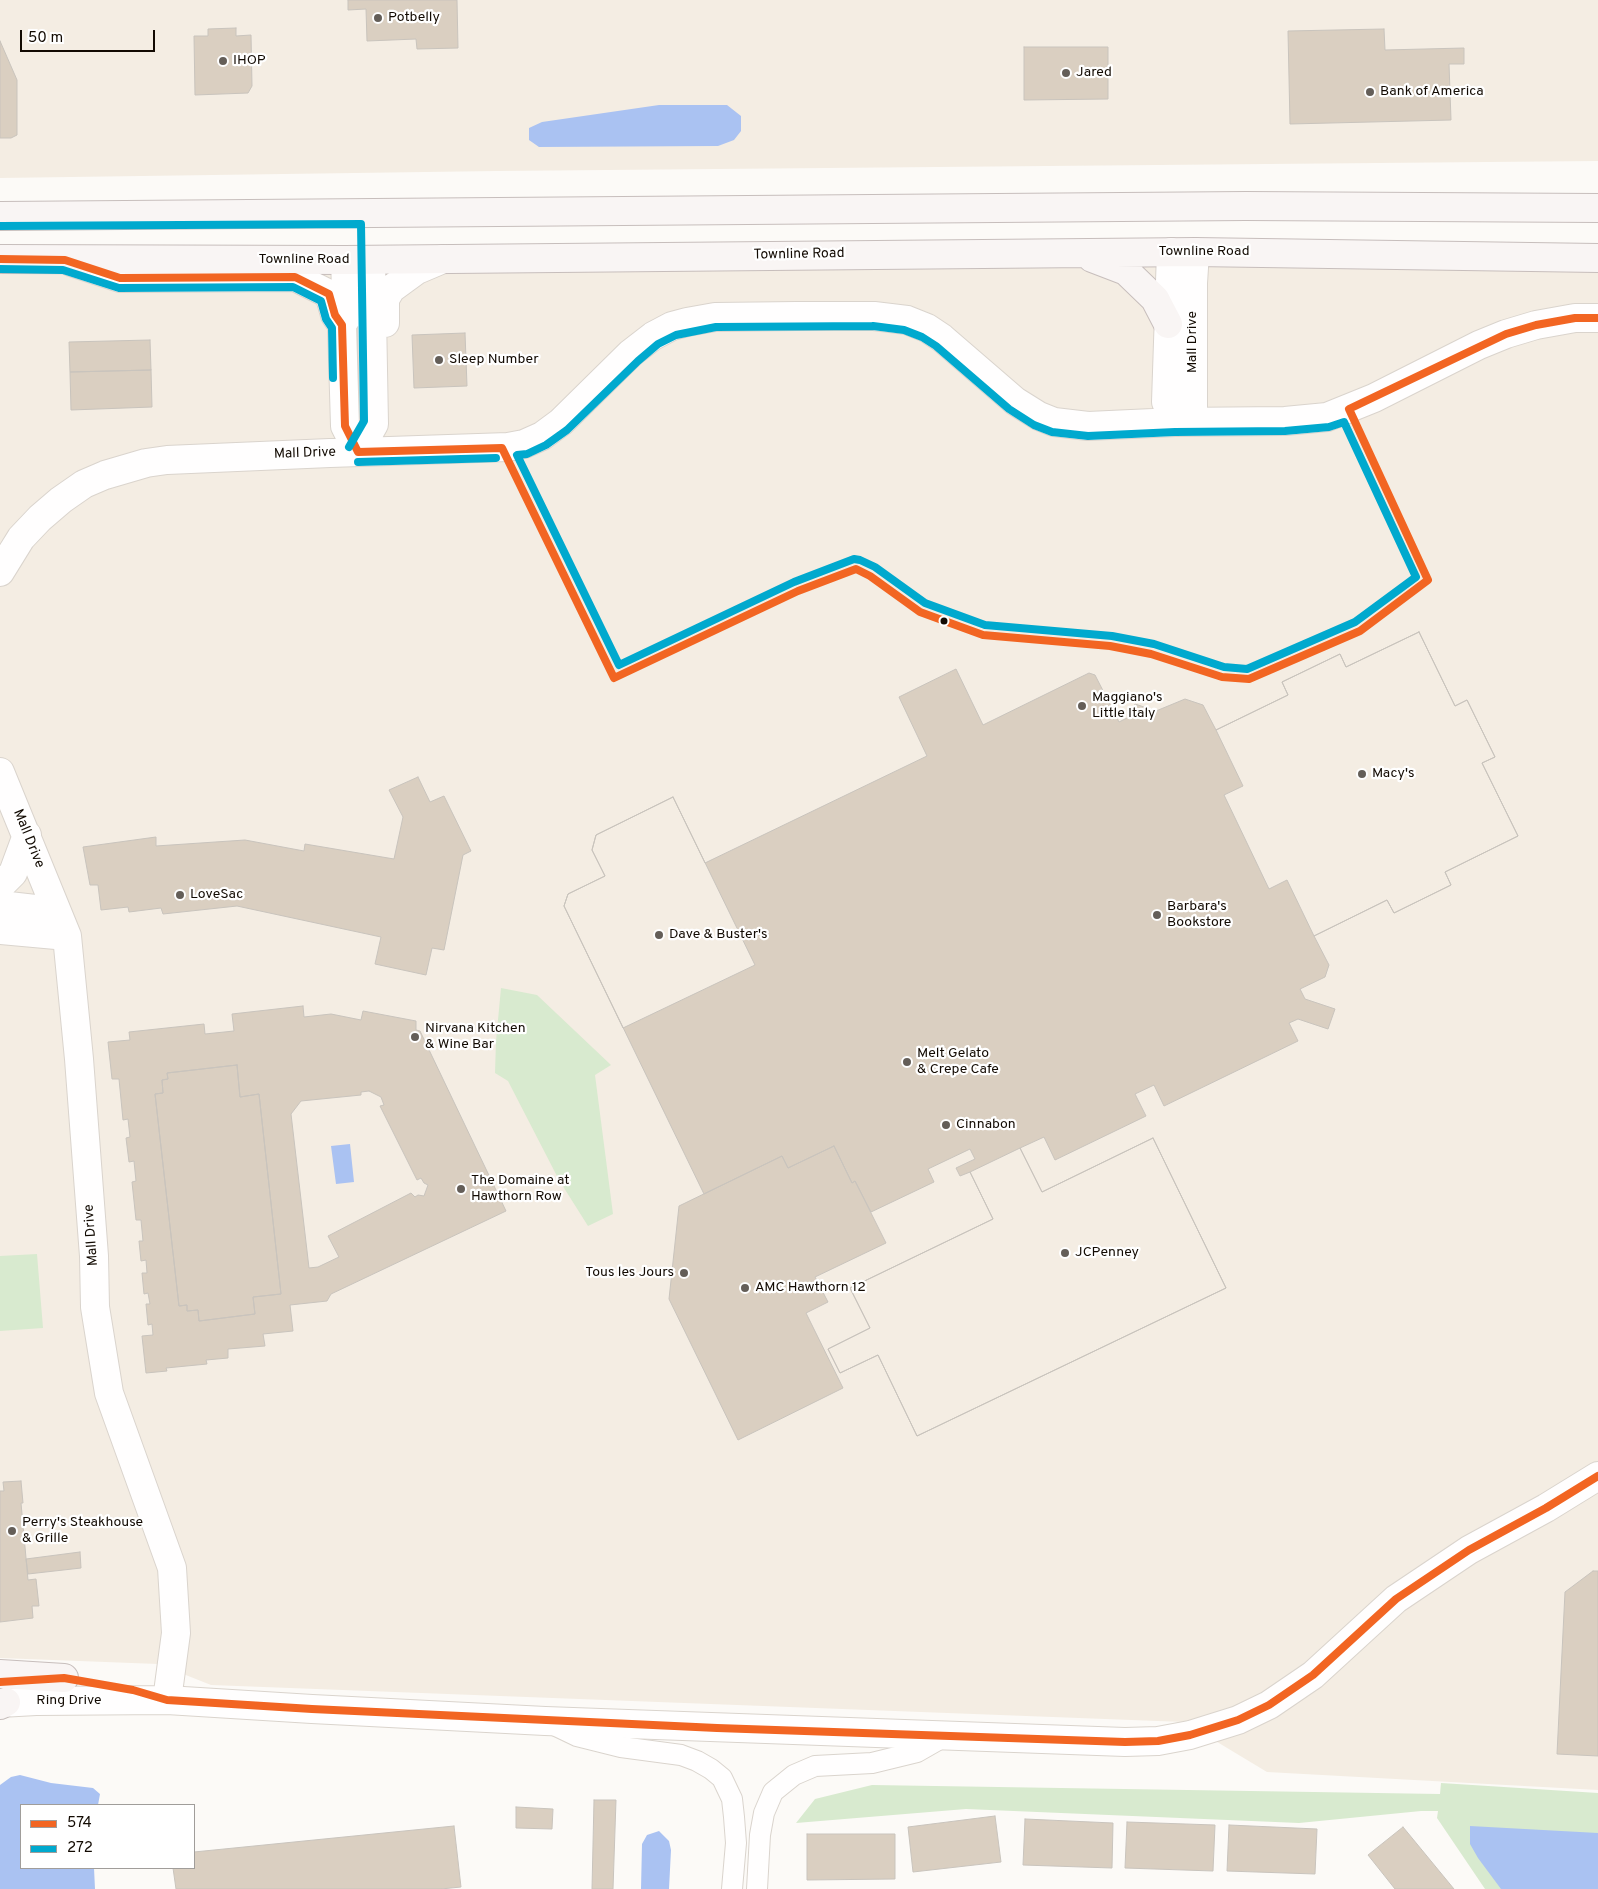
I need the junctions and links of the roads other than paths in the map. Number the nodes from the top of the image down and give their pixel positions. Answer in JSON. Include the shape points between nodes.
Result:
{"nodes":[{"id":1,"x":1598,"y":208,"type":"edge"},
{"id":2,"x":0,"y":216,"type":"edge"},
{"id":3,"x":1077,"y":252,"type":"junction"},
{"id":4,"x":1183,"y":252,"type":"junction"},
{"id":5,"x":1598,"y":258,"type":"edge"},
{"id":6,"x":443,"y":259,"type":"junction"},
{"id":7,"x":0,"y":260,"type":"edge"},
{"id":8,"x":65,"y":260,"type":"junction"},
{"id":9,"x":358,"y":260,"type":"junction"},
{"id":10,"x":1598,"y":318,"type":"edge"},
{"id":11,"x":1168,"y":324,"type":"junction"},
{"id":12,"x":342,"y":325,"type":"junction"},
{"id":13,"x":373,"y":399,"type":"junction"},
{"id":14,"x":1175,"y":422,"type":"junction"},
{"id":15,"x":358,"y":452,"type":"junction"},
{"id":16,"x":0,"y":572,"type":"edge"},
{"id":17,"x":0,"y":772,"type":"edge"},
{"id":18,"x":27,"y":835,"type":"junction"},
{"id":19,"x":0,"y":886,"type":"edge"},
{"id":20,"x":0,"y":905,"type":"edge"},
{"id":21,"x":0,"y":930,"type":"edge"},
{"id":22,"x":67,"y":936,"type":"junction"},
{"id":23,"x":1598,"y":1476,"type":"edge"},
{"id":24,"x":0,"y":1674,"type":"edge"},
{"id":25,"x":64,"y":1678,"type":"junction"},
{"id":26,"x":1,"y":1698,"type":"edge"},
{"id":27,"x":167,"y":1700,"type":"junction"},
{"id":28,"x":545,"y":1721,"type":"junction"},
{"id":29,"x":945,"y":1736,"type":"junction"},
{"id":30,"x":732,"y":1889,"type":"edge"},
{"id":31,"x":757,"y":1889,"type":"edge"}],
"edges":[{"from":1,"to":2,"type":"main road","via":[[1246,206]]},
{"from":3,"to":4,"type":"main road","name":"Townline Road"},
{"from":3,"to":6,"type":"main road","name":"Townline Road"},
{"from":3,"to":11,"type":"main road","via":[[1126,271],[1155,299]]},
{"from":4,"to":5,"type":"main road","name":"Townline Road"},
{"from":4,"to":11,"type":"street","name":"Mall Drive"},
{"from":4,"to":14,"type":"street","name":"Mall Drive","via":[[1193,283],[1193,408]]},
{"from":6,"to":9,"type":"main road","name":"Townline Road"},
{"from":6,"to":13,"type":"street","via":[[401,281],[385,299],[384,381]]},
{"from":7,"to":8,"type":"main road","name":"Townline Road"},
{"from":8,"to":9,"type":"main road","name":"Townline Road"},
{"from":8,"to":12,"type":"street","via":[[120,278],[296,277],[329,294]]},
{"from":9,"to":12,"type":"street","via":[[347,317]]},
{"from":9,"to":13,"type":"street"},
{"from":10,"to":14,"type":"street","name":"Mall Drive","via":[[1536,324],[1506,334],[1374,398],[1327,417],[1285,421]]},
{"from":11,"to":14,"type":"street","name":"Mall Drive","via":[[1166,402]]},
{"from":12,"to":15,"type":"street","via":[[345,426]]},
{"from":13,"to":15,"type":"street","via":[[374,424]]},
{"from":14,"to":15,"type":"street","name":"Mall Drive","via":[[1088,426],[1054,422],[1015,401],[942,338],[907,320],[874,316],[715,317],[672,326],[653,336],[631,353],[561,422],[524,444]]},
{"from":15,"to":16,"type":"street","name":"Mall Drive","via":[[167,460],[105,475],[84,484],[40,518],[21,538]]},
{"from":17,"to":18,"type":"street","name":"Mall Drive"},
{"from":18,"to":19,"type":"street","via":[[14,873]]},
{"from":18,"to":22,"type":"street","name":"Mall Drive"},
{"from":20,"to":22,"type":"street","via":[[35,909]]},
{"from":21,"to":22,"type":"street"},
{"from":22,"to":27,"type":"street","name":"Mall Drive","via":[[94,1256],[95,1307],[109,1393],[172,1568],[176,1633]]},
{"from":23,"to":29,"type":"street","name":"Ring Drive","via":[[1469,1550],[1396,1598],[1313,1675],[1269,1705],[1238,1720],[1158,1741]]},
{"from":24,"to":25,"type":"main road"},
{"from":25,"to":26,"type":"street","name":"Ring Drive"},
{"from":25,"to":27,"type":"street","name":"Ring Drive","via":[[133,1690]]},
{"from":26,"to":27,"type":"street","name":"Ring Drive"},
{"from":27,"to":28,"type":"street","name":"Ring Drive"},
{"from":28,"to":29,"type":"street","name":"Ring Drive"},
{"from":28,"to":30,"type":"street","via":[[577,1736],[621,1747],[681,1755],[698,1761],[722,1778],[732,1799],[734,1818],[736,1843]]},
{"from":29,"to":31,"type":"street","via":[[917,1752],[872,1763],[815,1766],[794,1775],[773,1792],[764,1813],[760,1835]]}]}
